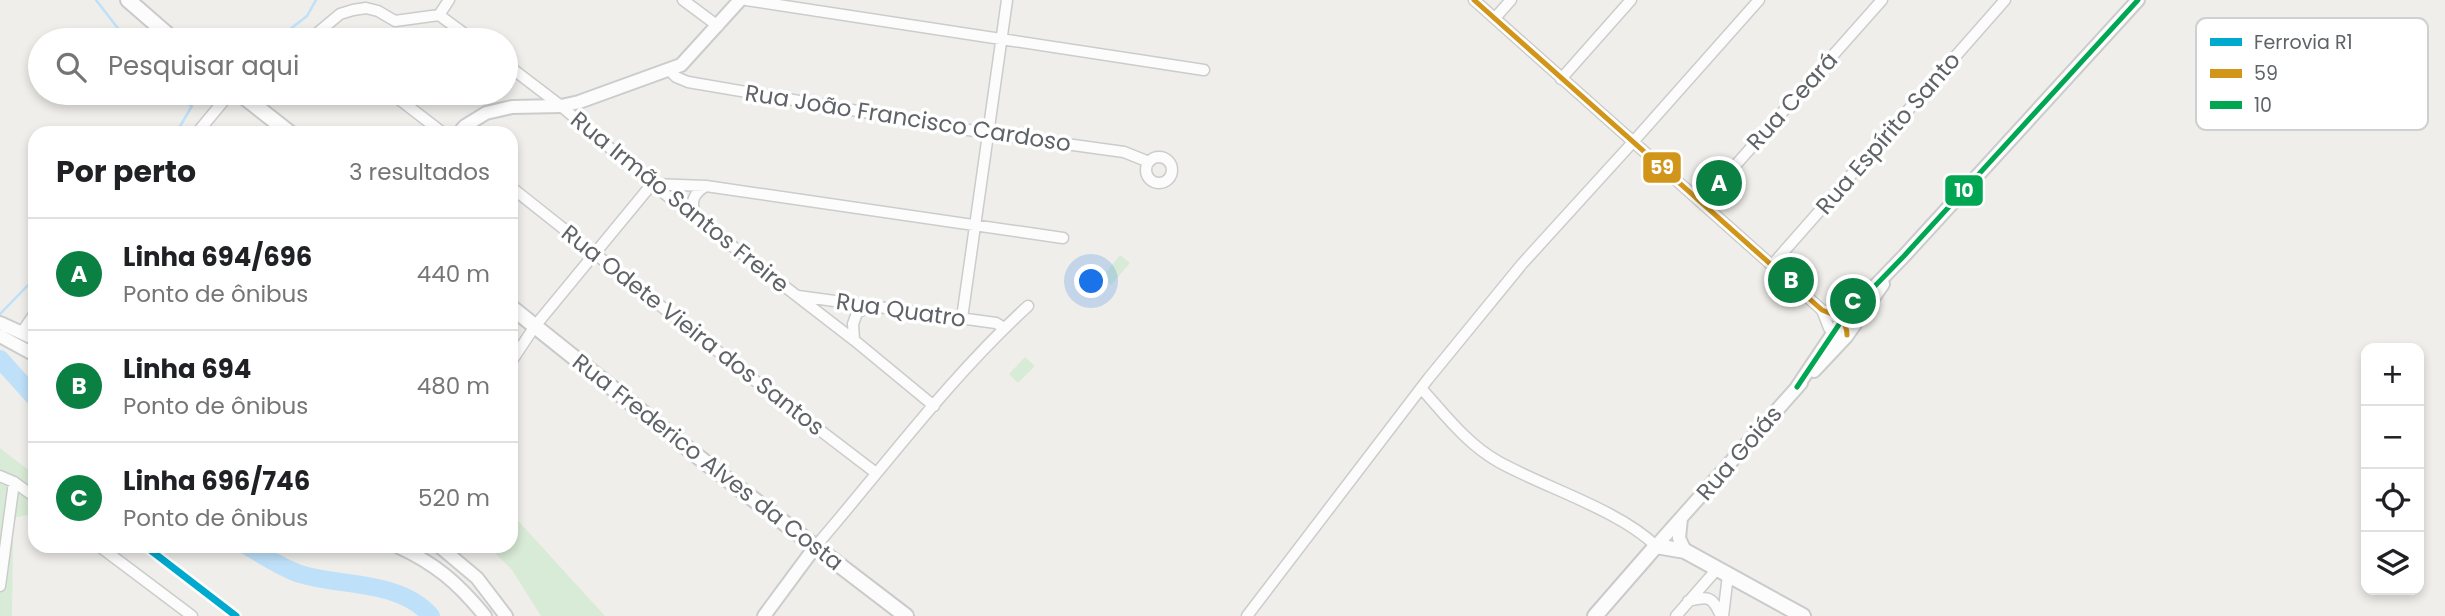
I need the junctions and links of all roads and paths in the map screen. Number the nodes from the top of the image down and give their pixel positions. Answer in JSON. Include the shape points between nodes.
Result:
{"nodes":[{"id":1,"x":128,"y":0,"type":"edge"},
{"id":2,"x":449,"y":0,"type":"edge"},
{"id":3,"x":683,"y":0,"type":"edge"},
{"id":4,"x":740,"y":0,"type":"edge"},
{"id":5,"x":746,"y":0,"type":"edge"},
{"id":6,"x":1007,"y":0,"type":"edge"},
{"id":7,"x":1474,"y":0,"type":"edge"},
{"id":8,"x":1511,"y":0,"type":"edge"},
{"id":9,"x":1631,"y":0,"type":"edge"},
{"id":10,"x":1759,"y":0,"type":"edge"},
{"id":11,"x":1882,"y":0,"type":"edge"},
{"id":12,"x":2005,"y":0,"type":"edge"},
{"id":13,"x":2138,"y":0,"type":"edge"},
{"id":14,"x":439,"y":15,"type":"junction"},
{"id":15,"x":1495,"y":18,"type":"junction"},
{"id":16,"x":718,"y":26,"type":"junction"},
{"id":17,"x":160,"y":28,"type":"edge"},
{"id":18,"x":327,"y":28,"type":"edge"},
{"id":19,"x":457,"y":28,"type":"edge"},
{"id":20,"x":1002,"y":40,"type":"junction"},
{"id":21,"x":669,"y":70,"type":"junction"},
{"id":22,"x":1204,"y":70,"type":"dead end"},
{"id":23,"x":518,"y":73,"type":"edge"},
{"id":24,"x":1561,"y":79,"type":"junction"},
{"id":25,"x":220,"y":105,"type":"edge"},
{"id":26,"x":253,"y":105,"type":"edge"},
{"id":27,"x":407,"y":105,"type":"edge"},
{"id":28,"x":561,"y":106,"type":"junction"},
{"id":29,"x":203,"y":126,"type":"edge"},
{"id":30,"x":281,"y":126,"type":"edge"},
{"id":31,"x":434,"y":126,"type":"edge"},
{"id":32,"x":465,"y":126,"type":"edge"},
{"id":33,"x":986,"y":134,"type":"junction"},
{"id":34,"x":1633,"y":142,"type":"junction"},
{"id":35,"x":1149,"y":162,"type":"dead end"},
{"id":36,"x":652,"y":184,"type":"junction"},
{"id":37,"x":706,"y":186,"type":"junction"},
{"id":38,"x":518,"y":193,"type":"edge"},
{"id":39,"x":1702,"y":203,"type":"junction"},
{"id":40,"x":695,"y":217,"type":"junction"},
{"id":41,"x":974,"y":225,"type":"junction"},
{"id":42,"x":1063,"y":238,"type":"dead end"},
{"id":43,"x":596,"y":255,"type":"junction"},
{"id":44,"x":1904,"y":256,"type":"junction"},
{"id":45,"x":1772,"y":265,"type":"junction"},
{"id":46,"x":797,"y":296,"type":"junction"},
{"id":47,"x":872,"y":305,"type":"junction"},
{"id":48,"x":1028,"y":306,"type":"dead end"},
{"id":49,"x":1822,"y":310,"type":"junction"},
{"id":50,"x":518,"y":312,"type":"edge"},
{"id":51,"x":962,"y":318,"type":"junction"},
{"id":52,"x":1842,"y":320,"type":"junction"},
{"id":53,"x":0,"y":323,"type":"edge"},
{"id":54,"x":28,"y":323,"type":"edge"},
{"id":55,"x":536,"y":326,"type":"junction"},
{"id":56,"x":1004,"y":328,"type":"junction"},
{"id":57,"x":22,"y":332,"type":"junction"},
{"id":58,"x":1833,"y":333,"type":"junction"},
{"id":59,"x":28,"y":335,"type":"edge"},
{"id":60,"x":1846,"y":336,"type":"junction"},
{"id":61,"x":0,"y":337,"type":"edge"},
{"id":62,"x":854,"y":340,"type":"junction"},
{"id":63,"x":28,"y":351,"type":"edge"},
{"id":64,"x":518,"y":352,"type":"edge"},
{"id":65,"x":1797,"y":387,"type":"junction"},
{"id":66,"x":1421,"y":388,"type":"junction"},
{"id":67,"x":934,"y":406,"type":"junction"},
{"id":68,"x":876,"y":473,"type":"junction"},
{"id":69,"x":0,"y":476,"type":"edge"},
{"id":70,"x":14,"y":482,"type":"junction"},
{"id":71,"x":28,"y":493,"type":"edge"},
{"id":72,"x":1681,"y":518,"type":"junction"},
{"id":73,"x":1656,"y":546,"type":"junction"},
{"id":74,"x":815,"y":547,"type":"junction"},
{"id":75,"x":1685,"y":551,"type":"junction"},
{"id":76,"x":108,"y":553,"type":"edge"},
{"id":77,"x":413,"y":553,"type":"edge"},
{"id":78,"x":447,"y":553,"type":"edge"},
{"id":79,"x":1722,"y":572,"type":"junction"},
{"id":80,"x":0,"y":586,"type":"edge"},
{"id":81,"x":1688,"y":601,"type":"junction"},
{"id":82,"x":192,"y":616,"type":"edge"},
{"id":83,"x":485,"y":616,"type":"edge"},
{"id":84,"x":506,"y":616,"type":"edge"},
{"id":85,"x":764,"y":616,"type":"edge"},
{"id":86,"x":906,"y":616,"type":"edge"},
{"id":87,"x":1247,"y":616,"type":"edge"},
{"id":88,"x":1595,"y":616,"type":"edge"},
{"id":89,"x":1676,"y":616,"type":"edge"},
{"id":90,"x":1722,"y":616,"type":"edge"},
{"id":91,"x":1803,"y":616,"type":"edge"}],
"edges":[{"from":1,"to":17,"type":"main road"},
{"from":2,"to":14,"type":"street"},
{"from":3,"to":16,"type":"street"},
{"from":4,"to":16,"type":"street"},
{"from":5,"to":20,"type":"street"},
{"from":6,"to":20,"type":"street"},
{"from":7,"to":15,"type":"street"},
{"from":8,"to":15,"type":"street"},
{"from":9,"to":24,"type":"street"},
{"from":10,"to":34,"type":"street"},
{"from":11,"to":39,"type":"street","name":"Rua Ceará"},
{"from":12,"to":45,"type":"street","name":"Rua Espírito Santo"},
{"from":13,"to":44,"type":"street","name":"Rua Goiás"},
{"from":14,"to":18,"type":"street","via":[[395,22],[366,8],[340,14]]},
{"from":14,"to":19,"type":"street"},
{"from":15,"to":24,"type":"street"},
{"from":16,"to":21,"type":"street","via":[[681,65]]},
{"from":20,"to":22,"type":"street"},
{"from":20,"to":33,"type":"street"},
{"from":21,"to":28,"type":"street"},
{"from":21,"to":33,"type":"street","name":"Rua João Francisco Cardoso","via":[[688,82]]},
{"from":23,"to":28,"type":"street","name":"Rua Irmão Santos Freire"},
{"from":24,"to":34,"type":"street"},
{"from":25,"to":29,"type":"street"},
{"from":26,"to":30,"type":"main road"},
{"from":27,"to":31,"type":"street"},
{"from":28,"to":32,"type":"street","via":[[512,107],[486,113]]},
{"from":28,"to":36,"type":"street","name":"Rua Irmão Santos Freire"},
{"from":33,"to":35,"type":"street","name":"Rua João Francisco Cardoso","via":[[1124,152]]},
{"from":33,"to":41,"type":"street"},
{"from":34,"to":39,"type":"street"},
{"from":34,"to":66,"type":"street","via":[[1522,264]]},
{"from":36,"to":37,"type":"street"},
{"from":36,"to":40,"type":"street","name":"Rua Irmão Santos Freire"},
{"from":36,"to":43,"type":"street"},
{"from":37,"to":40,"type":"street","via":[[693,197]]},
{"from":37,"to":41,"type":"street"},
{"from":38,"to":43,"type":"street","name":"Rua Odete Vieira dos Santos"},
{"from":39,"to":45,"type":"street"},
{"from":40,"to":46,"type":"street","name":"Rua Irmão Santos Freire"},
{"from":41,"to":42,"type":"street"},
{"from":41,"to":51,"type":"street"},
{"from":43,"to":55,"type":"street"},
{"from":43,"to":68,"type":"street","name":"Rua Odete Vieira dos Santos"},
{"from":44,"to":52,"type":"street","name":"Rua Goiás"},
{"from":44,"to":60,"type":"street","name":"Rua Goiás"},
{"from":45,"to":49,"type":"street"},
{"from":46,"to":47,"type":"street","name":"Rua Quatro"},
{"from":46,"to":62,"type":"street","name":"Rua Irmão Santos Freire"},
{"from":47,"to":51,"type":"street","name":"Rua Quatro"},
{"from":47,"to":62,"type":"street","via":[[857,313]]},
{"from":48,"to":56,"type":"street"},
{"from":49,"to":52,"type":"street"},
{"from":49,"to":58,"type":"street"},
{"from":50,"to":55,"type":"main road","name":"Rua Frederico Alves da Costa"},
{"from":51,"to":56,"type":"street","name":"Rua Quatro"},
{"from":52,"to":58,"type":"street","name":"Rua Goiás"},
{"from":52,"to":60,"type":"street"},
{"from":53,"to":57,"type":"street"},
{"from":54,"to":57,"type":"street"},
{"from":55,"to":64,"type":"street"},
{"from":55,"to":74,"type":"main road","name":"Rua Frederico Alves da Costa"},
{"from":56,"to":67,"type":"street"},
{"from":57,"to":59,"type":"street"},
{"from":58,"to":60,"type":"street"},
{"from":58,"to":65,"type":"street","name":"Rua Goiás"},
{"from":60,"to":65,"type":"street","name":"Rua Goiás"},
{"from":61,"to":63,"type":"street"},
{"from":62,"to":67,"type":"street","name":"Rua Irmão Santos Freire"},
{"from":65,"to":72,"type":"street","name":"Rua Goiás"},
{"from":66,"to":73,"type":"street","via":[[1455,426],[1498,461],[1623,523]]},
{"from":66,"to":87,"type":"street"},
{"from":67,"to":68,"type":"street"},
{"from":68,"to":74,"type":"street"},
{"from":69,"to":70,"type":"street"},
{"from":70,"to":71,"type":"street"},
{"from":70,"to":80,"type":"street"},
{"from":72,"to":73,"type":"street","name":"Rua Goiás"},
{"from":72,"to":75,"type":"street","name":"Rua Goiás","via":[[1679,538]]},
{"from":73,"to":75,"type":"main road"},
{"from":73,"to":88,"type":"main road","name":"Rua Goiás"},
{"from":74,"to":85,"type":"street"},
{"from":74,"to":86,"type":"main road","name":"Rua Frederico Alves da Costa"},
{"from":75,"to":79,"type":"main road"},
{"from":76,"to":82,"type":"street"},
{"from":77,"to":83,"type":"street","via":[[448,575]]},
{"from":78,"to":84,"type":"street","via":[[477,579]]},
{"from":79,"to":81,"type":"street"},
{"from":79,"to":90,"type":"street"},
{"from":79,"to":91,"type":"main road"},
{"from":81,"to":89,"type":"street"},
{"from":81,"to":90,"type":"street","via":[[1713,600]]}]}
